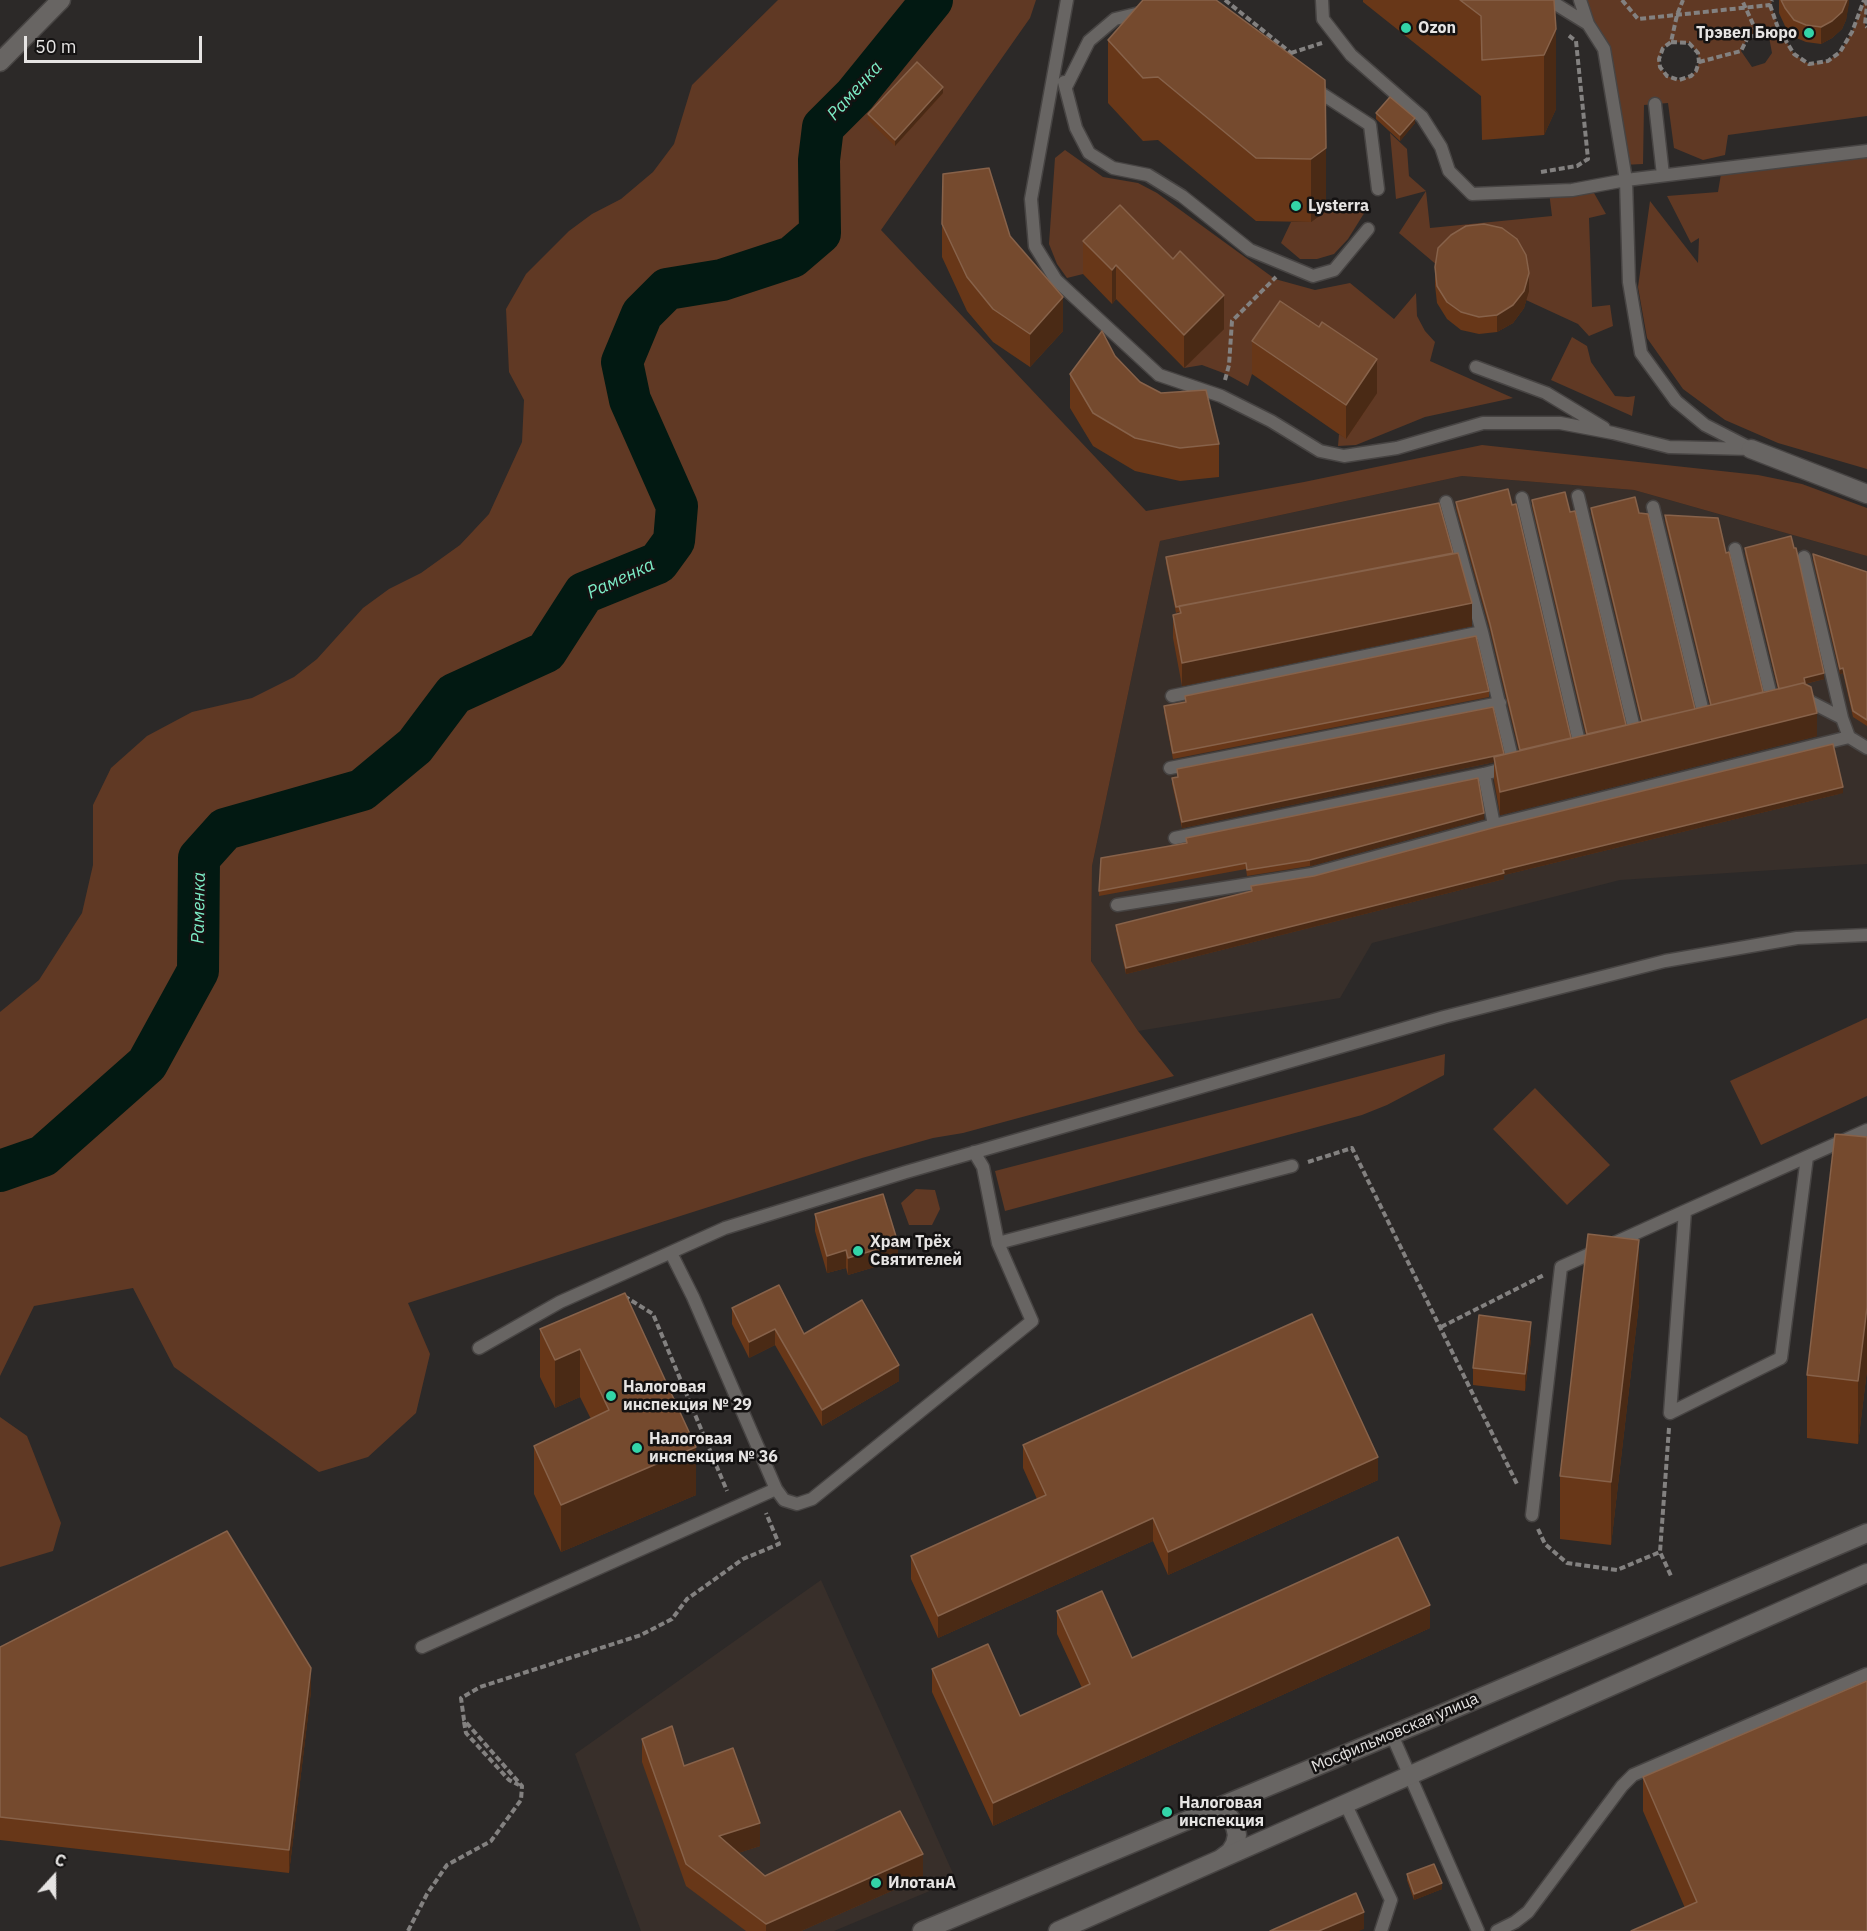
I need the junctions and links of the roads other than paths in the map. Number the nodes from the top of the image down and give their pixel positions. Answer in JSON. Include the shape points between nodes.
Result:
{"nodes":[{"id":1,"x":61,"y":0,"type":"edge"},
{"id":2,"x":1067,"y":0,"type":"edge"},
{"id":3,"x":1322,"y":0,"type":"edge"},
{"id":4,"x":1550,"y":0,"type":"edge"},
{"id":5,"x":1580,"y":0,"type":"edge"},
{"id":6,"x":1153,"y":11,"type":"edge"},
{"id":7,"x":1588,"y":24,"type":"junction"},
{"id":8,"x":1058,"y":57,"type":"junction"},
{"id":9,"x":0,"y":62,"type":"edge"},
{"id":10,"x":1281,"y":68,"type":"edge"},
{"id":11,"x":1066,"y":87,"type":"junction"},
{"id":12,"x":1655,"y":104,"type":"dead end"},
{"id":13,"x":1867,"y":151,"type":"edge"},
{"id":14,"x":1663,"y":175,"type":"junction"},
{"id":15,"x":1626,"y":180,"type":"junction"},
{"id":16,"x":1378,"y":189,"type":"dead end"},
{"id":17,"x":1368,"y":229,"type":"dead end"},
{"id":18,"x":1476,"y":368,"type":"dead end"},
{"id":19,"x":1613,"y":433,"type":"junction"},
{"id":20,"x":1751,"y":449,"type":"junction"},
{"id":21,"x":1867,"y":494,"type":"edge"},
{"id":22,"x":1578,"y":496,"type":"dead end"},
{"id":23,"x":1522,"y":498,"type":"dead end"},
{"id":24,"x":1446,"y":502,"type":"dead end"},
{"id":25,"x":1653,"y":507,"type":"dead end"},
{"id":26,"x":1735,"y":549,"type":"dead end"},
{"id":27,"x":1804,"y":557,"type":"dead end"},
{"id":28,"x":1482,"y":632,"type":"junction"},
{"id":29,"x":1172,"y":696,"type":"dead end"},
{"id":30,"x":1500,"y":704,"type":"junction"},
{"id":31,"x":1842,"y":718,"type":"junction"},
{"id":32,"x":1704,"y":720,"type":"edge"},
{"id":33,"x":1636,"y":736,"type":"edge"},
{"id":34,"x":1849,"y":737,"type":"junction"},
{"id":35,"x":1867,"y":748,"type":"edge"},
{"id":36,"x":1581,"y":750,"type":"edge"},
{"id":37,"x":1170,"y":768,"type":"dead end"},
{"id":38,"x":1484,"y":774,"type":"junction"},
{"id":39,"x":1494,"y":825,"type":"junction"},
{"id":40,"x":1175,"y":838,"type":"dead end"},
{"id":41,"x":1117,"y":905,"type":"dead end"},
{"id":42,"x":1867,"y":935,"type":"edge"},
{"id":43,"x":1867,"y":1130,"type":"edge"},
{"id":44,"x":974,"y":1152,"type":"junction"},
{"id":45,"x":1807,"y":1157,"type":"junction"},
{"id":46,"x":1292,"y":1167,"type":"road end"},
{"id":47,"x":1685,"y":1211,"type":"junction"},
{"id":48,"x":998,"y":1243,"type":"junction"},
{"id":49,"x":671,"y":1253,"type":"junction"},
{"id":50,"x":479,"y":1348,"type":"dead end"},
{"id":51,"x":776,"y":1489,"type":"junction"},
{"id":52,"x":1532,"y":1515,"type":"road end"},
{"id":53,"x":1867,"y":1533,"type":"edge"},
{"id":54,"x":1867,"y":1573,"type":"edge"},
{"id":55,"x":422,"y":1647,"type":"dead end"},
{"id":56,"x":1867,"y":1674,"type":"edge"},
{"id":57,"x":1392,"y":1735,"type":"junction"},
{"id":58,"x":1410,"y":1774,"type":"junction"},
{"id":59,"x":1345,"y":1803,"type":"junction"},
{"id":60,"x":1204,"y":1813,"type":"junction"},
{"id":61,"x":1222,"y":1858,"type":"junction"},
{"id":62,"x":922,"y":1931,"type":"edge"},
{"id":63,"x":1058,"y":1931,"type":"edge"},
{"id":64,"x":1380,"y":1931,"type":"edge"},
{"id":65,"x":1478,"y":1931,"type":"edge"},
{"id":66,"x":1497,"y":1931,"type":"edge"}],
"edges":[{"from":1,"to":9,"type":"main road"},
{"from":2,"to":8,"type":"lane"},
{"from":3,"to":15,"type":"lane","via":[[1323,20],[1351,55],[1422,117],[1441,147],[1449,171],[1472,194],[1549,192]]},
{"from":4,"to":7,"type":"lane"},
{"from":5,"to":7,"type":"lane"},
{"from":6,"to":11,"type":"lane","via":[[1115,19],[1089,41]]},
{"from":7,"to":15,"type":"lane","via":[[1604,49]]},
{"from":8,"to":11,"type":"lane"},
{"from":8,"to":19,"type":"lane","via":[[1031,199],[1035,246],[1056,280],[1160,375],[1221,396],[1320,451],[1344,456],[1397,448],[1483,423],[1560,423]]},
{"from":10,"to":16,"type":"lane","via":[[1370,125]]},
{"from":11,"to":17,"type":"lane","via":[[1076,128],[1089,153],[1113,168],[1148,175],[1182,196],[1250,250],[1313,276],[1335,270]]},
{"from":12,"to":14,"type":"lane"},
{"from":13,"to":14,"type":"lane"},
{"from":14,"to":15,"type":"lane"},
{"from":15,"to":20,"type":"lane","via":[[1629,282],[1641,353],[1676,400],[1705,424]]},
{"from":18,"to":19,"type":"lane","via":[[1546,393]]},
{"from":19,"to":20,"type":"lane","via":[[1670,447]]},
{"from":20,"to":21,"type":"main road"},
{"from":22,"to":33,"type":"lane"},
{"from":23,"to":36,"type":"lane"},
{"from":24,"to":28,"type":"lane","via":[[1458,567]]},
{"from":25,"to":32,"type":"lane"},
{"from":26,"to":31,"type":"lane","via":[[1778,703],[1804,697]]},
{"from":27,"to":31,"type":"lane"},
{"from":28,"to":29,"type":"lane"},
{"from":28,"to":30,"type":"lane"},
{"from":30,"to":37,"type":"lane"},
{"from":30,"to":38,"type":"lane","via":[[1520,764]]},
{"from":31,"to":34,"type":"lane"},
{"from":34,"to":35,"type":"lane"},
{"from":34,"to":39,"type":"lane"},
{"from":38,"to":39,"type":"lane"},
{"from":38,"to":40,"type":"lane"},
{"from":39,"to":41,"type":"lane","via":[[1312,874]]},
{"from":42,"to":44,"type":"lane","via":[[1797,938],[1665,961],[1444,1017]]},
{"from":43,"to":45,"type":"lane"},
{"from":44,"to":48,"type":"lane","via":[[983,1167]]},
{"from":44,"to":49,"type":"lane","via":[[724,1228]]},
{"from":45,"to":47,"type":"lane"},
{"from":45,"to":47,"type":"lane","via":[[1781,1358],[1670,1413]]},
{"from":46,"to":48,"type":"lane"},
{"from":47,"to":52,"type":"lane","via":[[1560,1267]]},
{"from":48,"to":51,"type":"lane","via":[[1032,1321],[812,1499],[797,1503],[784,1500]]},
{"from":49,"to":50,"type":"lane","via":[[560,1302]]},
{"from":49,"to":51,"type":"lane"},
{"from":51,"to":55,"type":"lane"},
{"from":53,"to":57,"type":"main road","name":"Мосфильмовская улица"},
{"from":54,"to":58,"type":"main road"},
{"from":56,"to":66,"type":"lane","via":[[1633,1775],[1528,1912]]},
{"from":57,"to":58,"type":"lane"},
{"from":57,"to":60,"type":"main road","name":"Мосфильмовская улица"},
{"from":58,"to":59,"type":"main road"},
{"from":58,"to":65,"type":"lane"},
{"from":59,"to":61,"type":"main road"},
{"from":59,"to":64,"type":"lane","via":[[1391,1900]]},
{"from":60,"to":61,"type":"main road","via":[[1222,1813],[1235,1826],[1235,1844]]},
{"from":60,"to":62,"type":"main road","name":"Мосфильмовская улица"},
{"from":61,"to":63,"type":"main road"}]}
